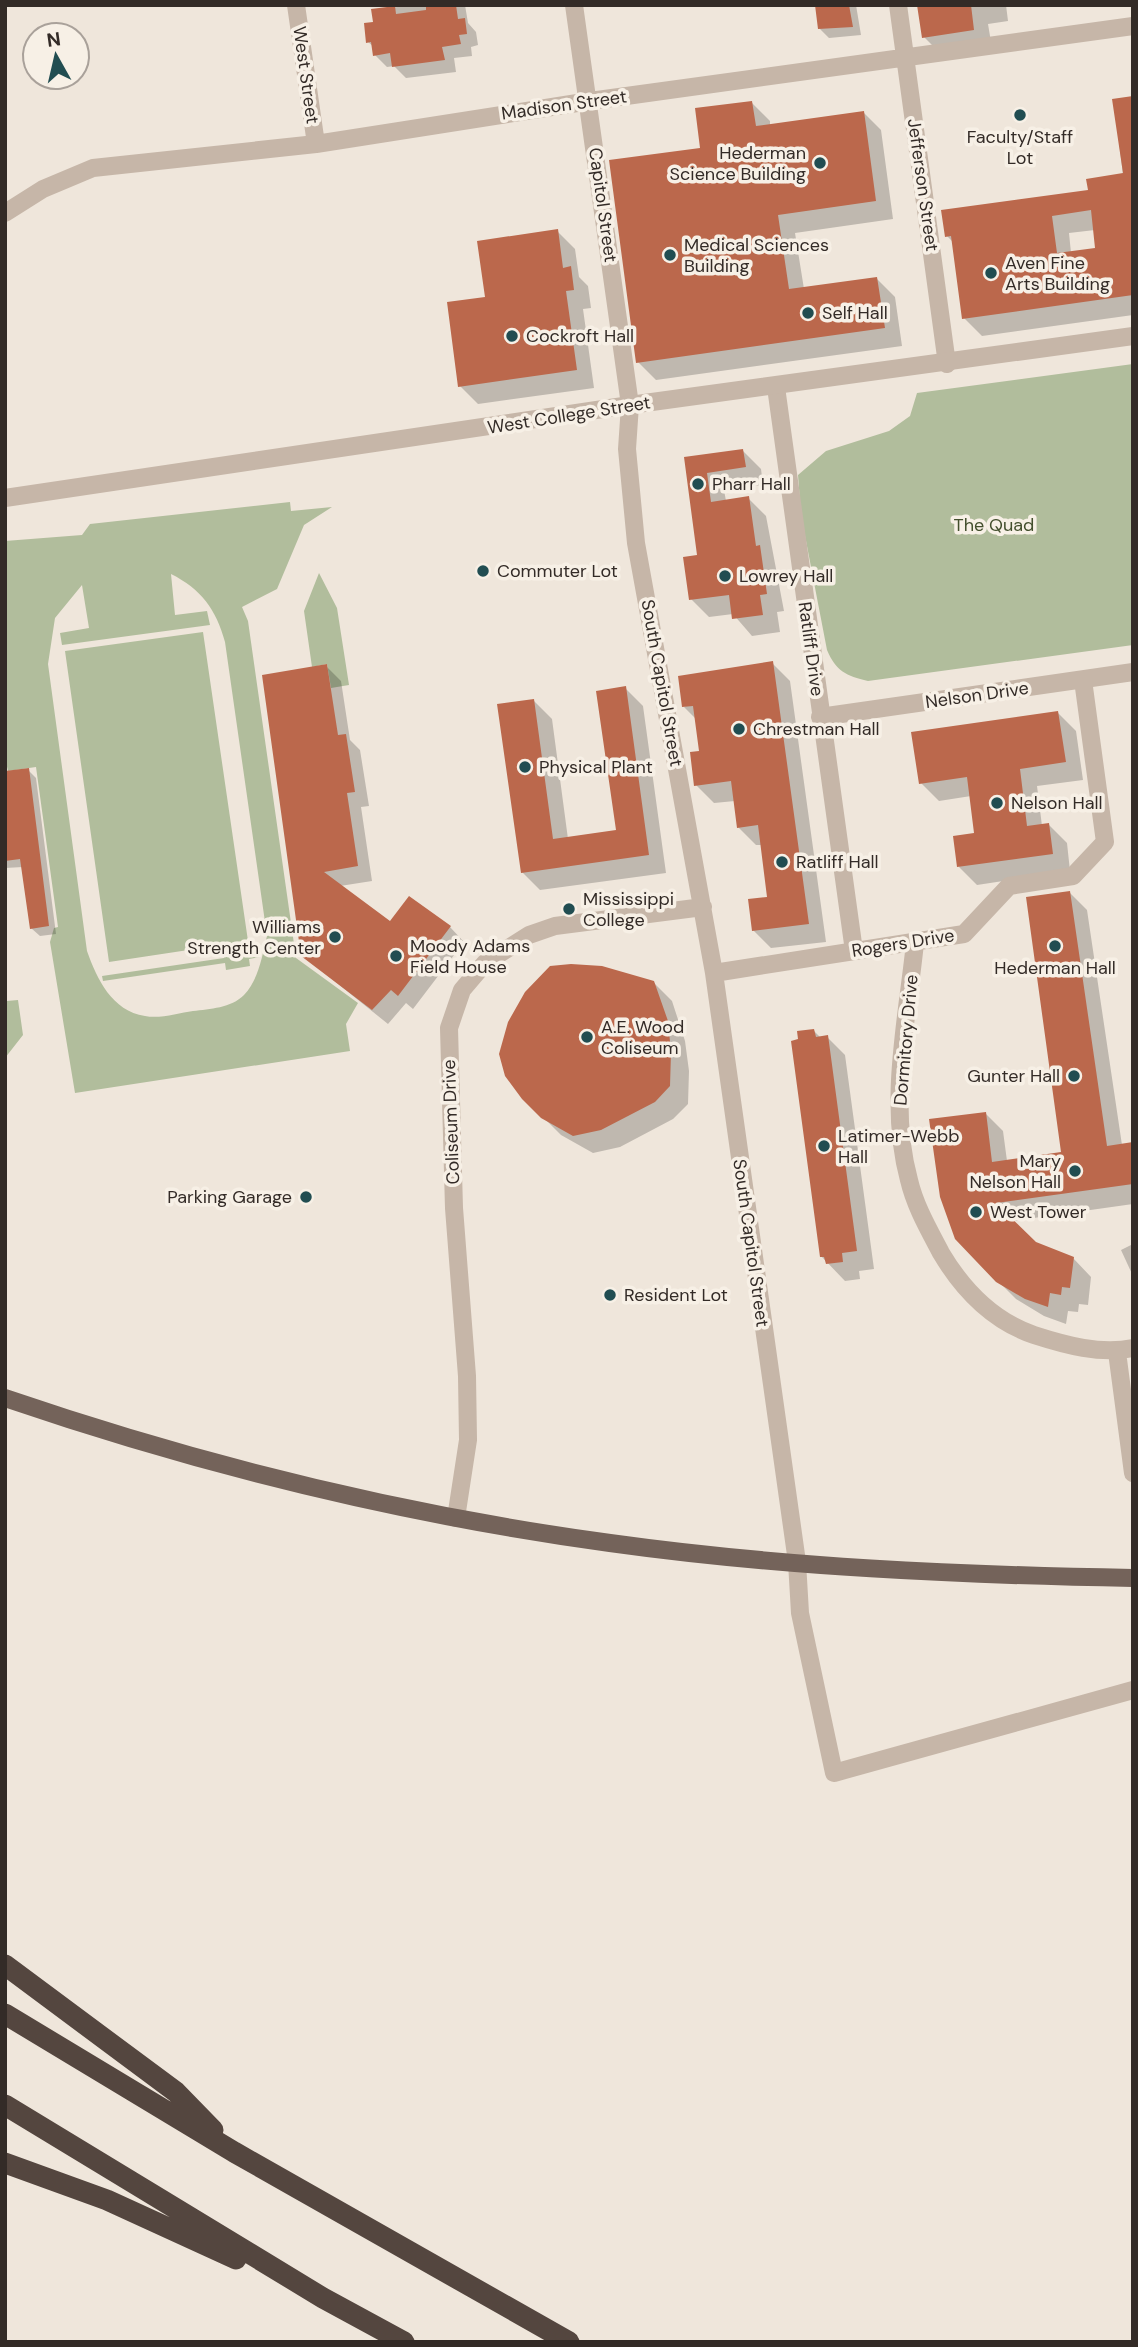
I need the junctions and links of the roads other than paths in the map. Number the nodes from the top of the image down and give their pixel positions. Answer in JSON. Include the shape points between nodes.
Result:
{"nodes":[{"id":1,"x":296,"y":5,"type":"edge"},
{"id":2,"x":574,"y":5,"type":"edge"},
{"id":3,"x":898,"y":5,"type":"edge"},
{"id":4,"x":1133,"y":26,"type":"edge"},
{"id":5,"x":906,"y":60,"type":"junction"},
{"id":6,"x":590,"y":101,"type":"junction"},
{"id":7,"x":316,"y":144,"type":"junction"},
{"id":8,"x":5,"y":213,"type":"edge"},
{"id":9,"x":1133,"y":336,"type":"edge"},
{"id":10,"x":947,"y":364,"type":"junction"},
{"id":11,"x":775,"y":387,"type":"junction"},
{"id":12,"x":630,"y":405,"type":"junction"},
{"id":13,"x":5,"y":498,"type":"edge"},
{"id":14,"x":1133,"y":672,"type":"edge"},
{"id":15,"x":1083,"y":680,"type":"junction"},
{"id":16,"x":820,"y":717,"type":"junction"},
{"id":17,"x":703,"y":907,"type":"junction"},
{"id":18,"x":915,"y":943,"type":"junction"},
{"id":19,"x":854,"y":951,"type":"junction"},
{"id":20,"x":713,"y":973,"type":"junction"},
{"id":21,"x":1125,"y":1350,"type":"edge"},
{"id":22,"x":5,"y":1398,"type":"edge"},
{"id":23,"x":1133,"y":1474,"type":"edge"},
{"id":24,"x":456,"y":1518,"type":"junction"},
{"id":25,"x":797,"y":1562,"type":"junction"},
{"id":26,"x":1133,"y":1578,"type":"edge"},
{"id":27,"x":1133,"y":1690,"type":"edge"},
{"id":28,"x":5,"y":1965,"type":"edge"},
{"id":29,"x":5,"y":2014,"type":"edge"},
{"id":30,"x":5,"y":2105,"type":"edge"},
{"id":31,"x":234,"y":2152,"type":"junction"},
{"id":32,"x":5,"y":2163,"type":"edge"},
{"id":33,"x":323,"y":2298,"type":"junction"},
{"id":34,"x":404,"y":2342,"type":"edge"},
{"id":35,"x":569,"y":2342,"type":"edge"}],
"edges":[{"from":1,"to":7,"type":"street","name":"West Street"},
{"from":2,"to":6,"type":"street","name":"Capitol Street"},
{"from":3,"to":5,"type":"street","name":"Jefferson Street"},
{"from":4,"to":5,"type":"street","name":"Madison Street"},
{"from":5,"to":6,"type":"street","name":"Madison Street"},
{"from":5,"to":10,"type":"street","name":"Jefferson Street"},
{"from":6,"to":7,"type":"street","name":"Madison Street"},
{"from":6,"to":12,"type":"street","name":"Capitol Street"},
{"from":7,"to":8,"type":"street","name":"Madison Street","via":[[93,167]]},
{"from":9,"to":10,"type":"street","name":"West College Street"},
{"from":10,"to":11,"type":"street","name":"West College Street"},
{"from":11,"to":12,"type":"street","name":"West College Street"},
{"from":11,"to":16,"type":"street","name":"Ratliff Drive"},
{"from":12,"to":13,"type":"street","name":"West College Street"},
{"from":12,"to":17,"type":"street","name":"South Capitol Street","via":[[627,449],[636,543]]},
{"from":14,"to":15,"type":"street","name":"Nelson Drive"},
{"from":15,"to":16,"type":"street","name":"Nelson Drive"},
{"from":15,"to":18,"type":"street","name":"Rogers Drive","via":[[1105,842],[1073,876],[1009,886],[964,934]]},
{"from":16,"to":19,"type":"street","name":"Ratliff Drive"},
{"from":17,"to":20,"type":"street","name":"South Capitol Street"},
{"from":17,"to":24,"type":"street","name":"Coliseum Drive","via":[[555,926],[529,935],[485,963],[462,990],[449,1028],[468,1440]]},
{"from":18,"to":19,"type":"street","name":"Rogers Drive"},
{"from":18,"to":21,"type":"street","name":"Dormitory Drive","via":[[900,1131],[909,1181],[927,1227],[950,1268],[977,1301],[1011,1327],[1062,1344]]},
{"from":19,"to":20,"type":"street","name":"Rogers Drive"},
{"from":20,"to":25,"type":"street","name":"South Capitol Street"},
{"from":21,"to":23,"type":"street"},
{"from":22,"to":24,"type":"main road","via":[[230,1467]]},
{"from":24,"to":25,"type":"main road","via":[[611,1544]]},
{"from":25,"to":26,"type":"main road","via":[[994,1575]]},
{"from":25,"to":27,"type":"street","name":"South Capitol Street","via":[[800,1613],[834,1773]]},
{"from":28,"to":31,"type":"highway","via":[[176,2092]]},
{"from":29,"to":31,"type":"highway"},
{"from":30,"to":33,"type":"highway"},
{"from":31,"to":35,"type":"highway"},
{"from":32,"to":33,"type":"highway","via":[[107,2200]]},
{"from":33,"to":34,"type":"highway"}]}
